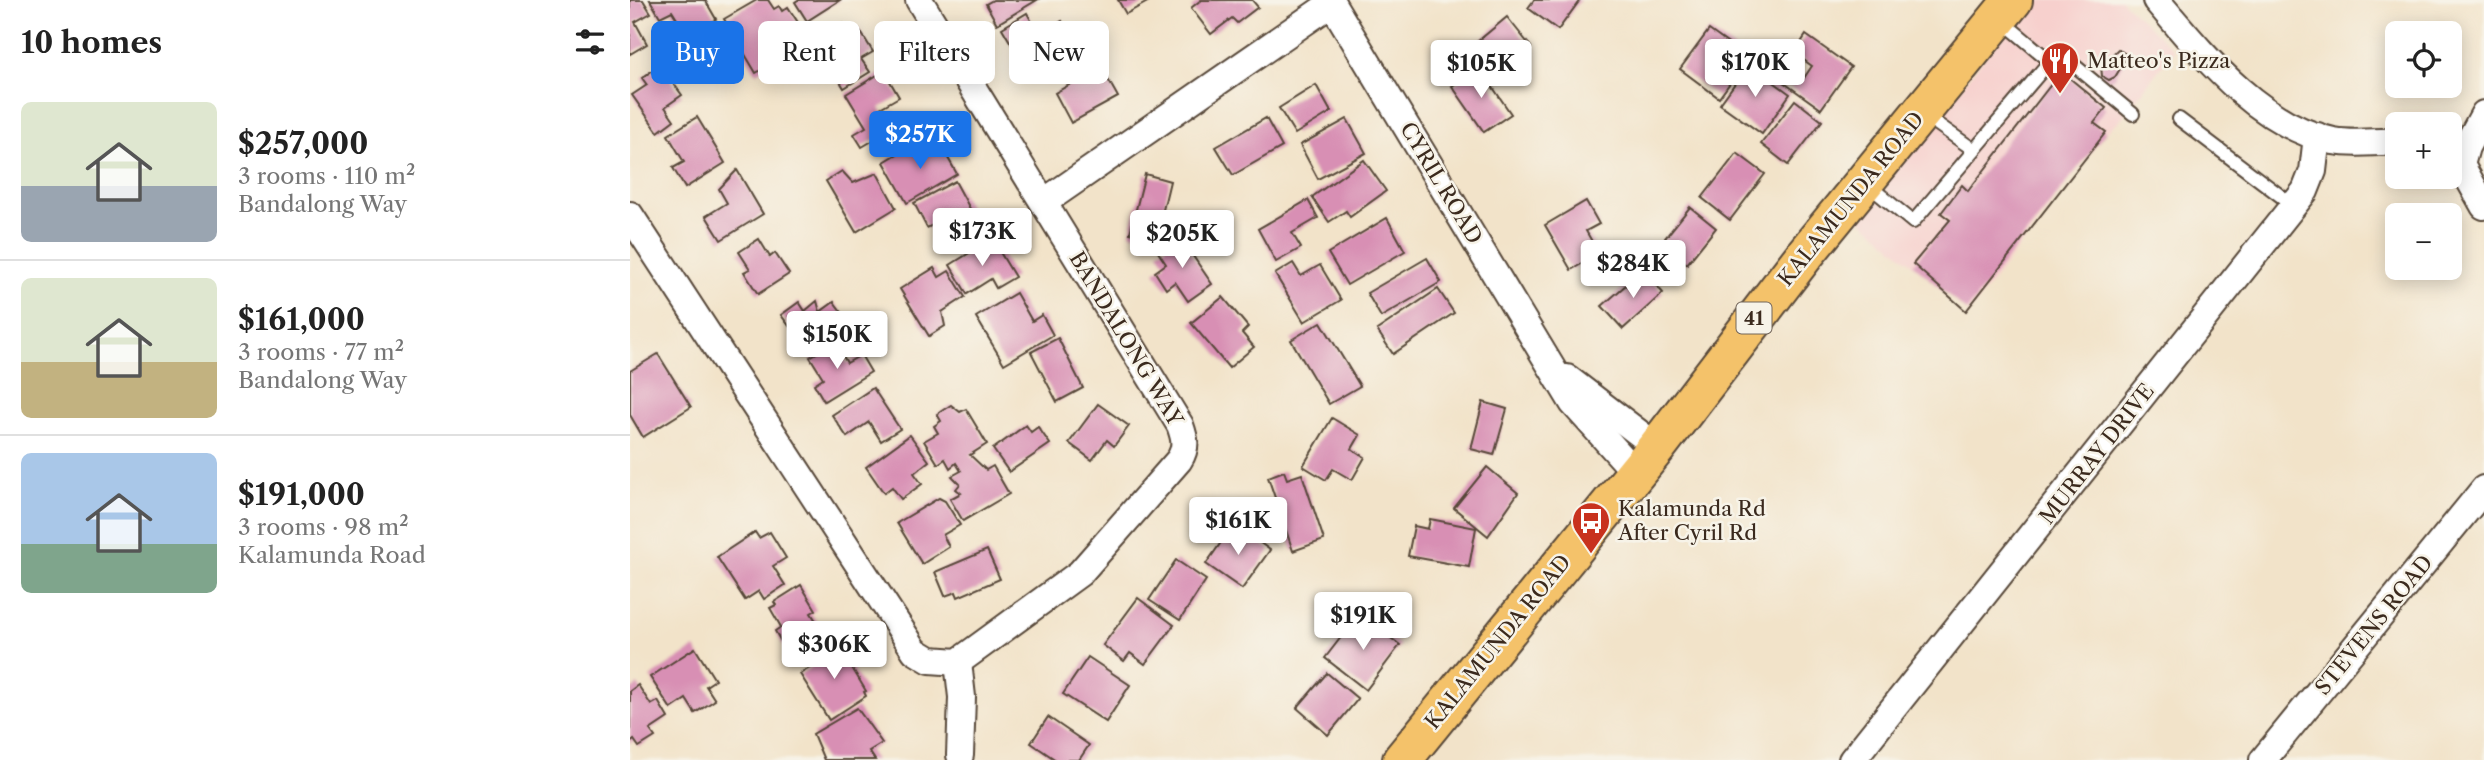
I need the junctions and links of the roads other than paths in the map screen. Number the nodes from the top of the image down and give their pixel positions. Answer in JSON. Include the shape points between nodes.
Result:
{"nodes":[{"id":1,"x":919,"y":0,"type":"edge"},
{"id":2,"x":2156,"y":0,"type":"edge"},
{"id":3,"x":1331,"y":2,"type":"edge"},
{"id":4,"x":1999,"y":6,"type":"edge"},
{"id":5,"x":2049,"y":61,"type":"junction"},
{"id":6,"x":1922,"y":113,"type":"junction"},
{"id":7,"x":2133,"y":114,"type":"dead end"},
{"id":8,"x":2484,"y":114,"type":"edge"},
{"id":9,"x":2179,"y":119,"type":"dead end"},
{"id":10,"x":2317,"y":136,"type":"junction"},
{"id":11,"x":2385,"y":142,"type":"edge"},
{"id":12,"x":1974,"y":149,"type":"junction"},
{"id":13,"x":2462,"y":152,"type":"edge"},
{"id":14,"x":2462,"y":173,"type":"edge"},
{"id":15,"x":1864,"y":181,"type":"junction"},
{"id":16,"x":1044,"y":202,"type":"junction"},
{"id":17,"x":2294,"y":205,"type":"junction"},
{"id":18,"x":2484,"y":206,"type":"edge"},
{"id":19,"x":630,"y":215,"type":"edge"},
{"id":20,"x":1638,"y":452,"type":"junction"},
{"id":21,"x":2484,"y":489,"type":"edge"},
{"id":22,"x":958,"y":662,"type":"junction"},
{"id":23,"x":960,"y":755,"type":"dead end"},
{"id":24,"x":1865,"y":755,"type":"edge"},
{"id":25,"x":1377,"y":760,"type":"edge"},
{"id":26,"x":1402,"y":760,"type":"edge"},
{"id":27,"x":2263,"y":760,"type":"edge"}],
"edges":[{"from":1,"to":16,"type":"street","name":"BANDALONG WAY"},
{"from":2,"to":10,"type":"street","via":[[2240,89],[2285,121]]},
{"from":3,"to":16,"type":"street"},
{"from":3,"to":20,"type":"street","name":"CYRIL ROAD","via":[[1573,402]]},
{"from":4,"to":5,"type":"lane"},
{"from":4,"to":6,"type":"main road","name":"KALAMUNDA ROAD","number":"41"},
{"from":4,"to":20,"type":"main road","name":"KALAMUNDA ROAD","number":"41"},
{"from":5,"to":7,"type":"lane","via":[[2074,65]]},
{"from":5,"to":12,"type":"lane"},
{"from":6,"to":12,"type":"lane"},
{"from":6,"to":15,"type":"main road","name":"KALAMUNDA ROAD","number":"41"},
{"from":8,"to":13,"type":"street"},
{"from":9,"to":17,"type":"lane"},
{"from":10,"to":11,"type":"street","via":[[2351,143]]},
{"from":10,"to":17,"type":"street","name":"MURRAY DRIVE","via":[[2313,171]]},
{"from":12,"to":15,"type":"lane","via":[[1913,222]]},
{"from":14,"to":18,"type":"street"},
{"from":15,"to":20,"type":"main road","name":"KALAMUNDA ROAD","number":"41","via":[[1730,349]]},
{"from":16,"to":22,"type":"street","name":"BANDALONG WAY","via":[[1180,425],[1185,450],[1080,573]]},
{"from":17,"to":24,"type":"street","name":"MURRAY DRIVE"},
{"from":19,"to":22,"type":"street","via":[[915,651],[930,660]]},
{"from":20,"to":25,"type":"main road","name":"KALAMUNDA ROAD","number":"41"},
{"from":20,"to":26,"type":"main road","name":"KALAMUNDA ROAD","number":"41"},
{"from":21,"to":27,"type":"street","name":"STEVENS ROAD"},
{"from":22,"to":23,"type":"street"}]}
